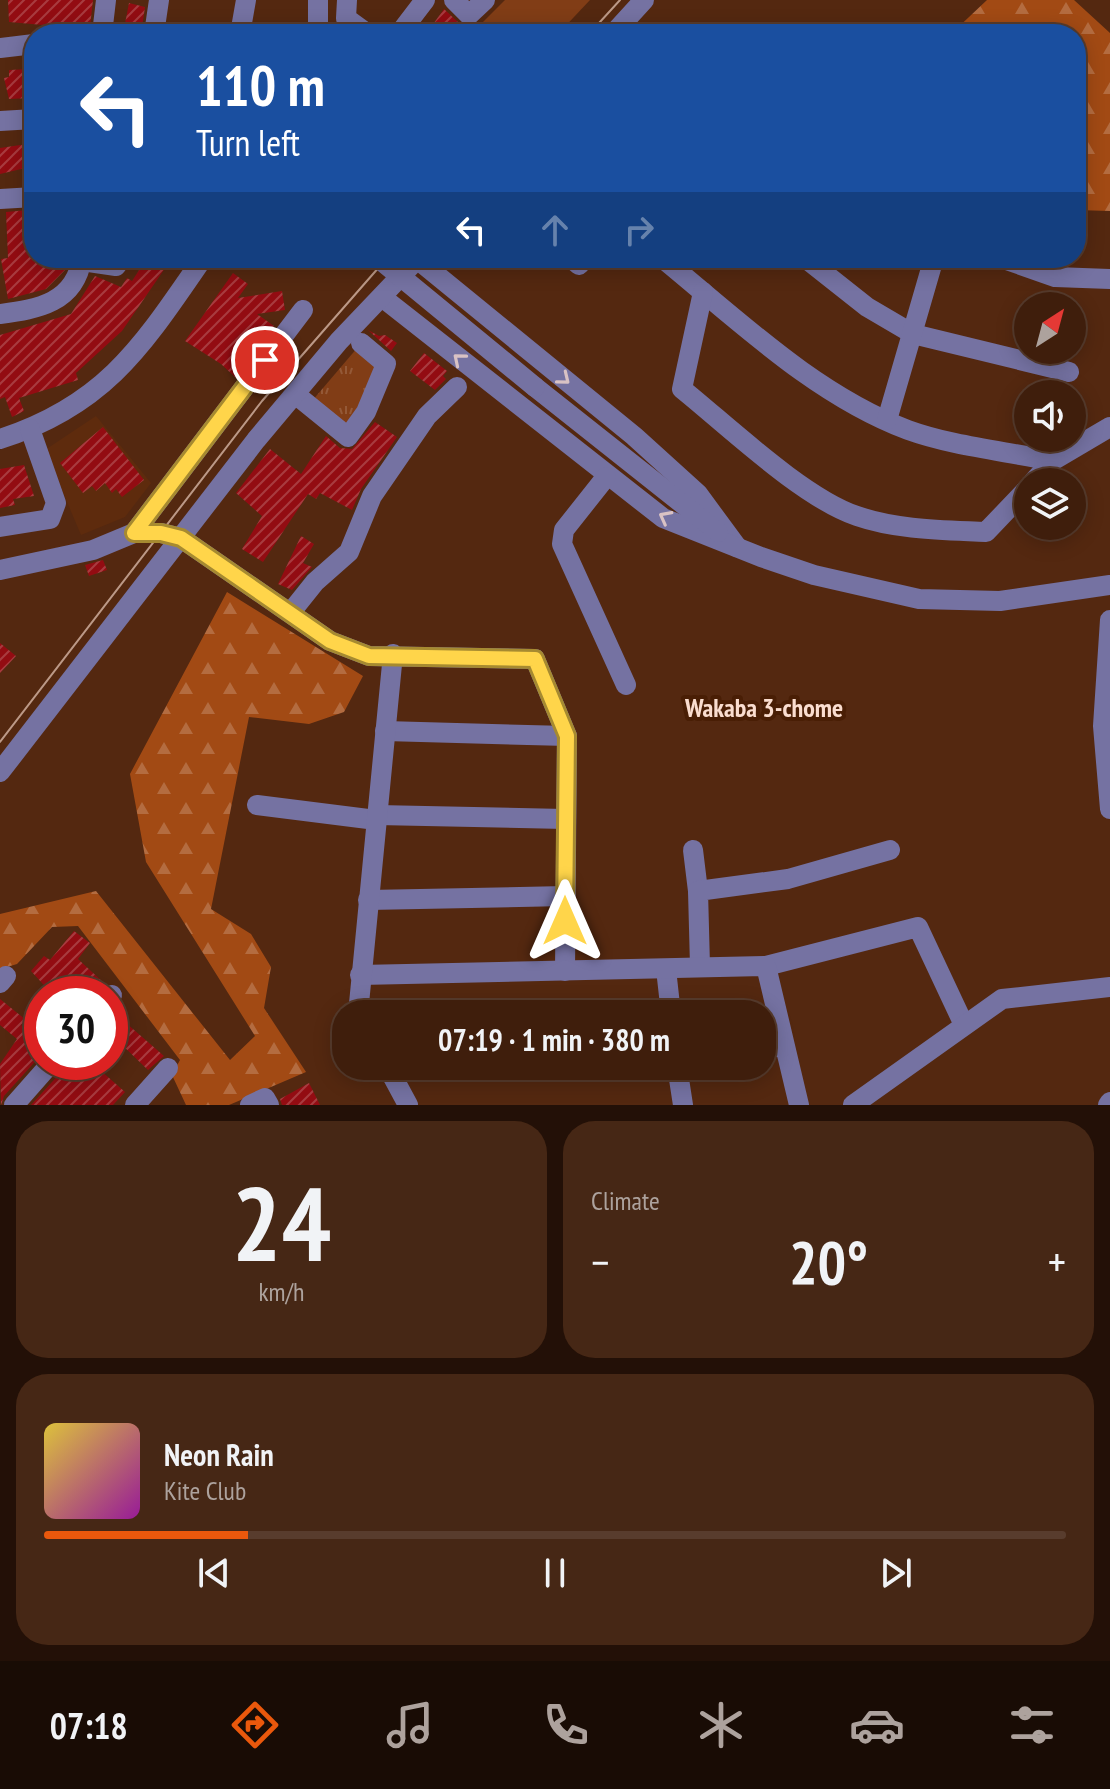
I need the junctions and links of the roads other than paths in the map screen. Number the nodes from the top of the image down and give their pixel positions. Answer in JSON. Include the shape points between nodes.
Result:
{"nodes":[{"id":1,"x":106,"y":0,"type":"edge"},
{"id":2,"x":159,"y":0,"type":"edge"},
{"id":3,"x":246,"y":0,"type":"edge"},
{"id":4,"x":318,"y":0,"type":"edge"},
{"id":5,"x":347,"y":0,"type":"edge"},
{"id":6,"x":425,"y":0,"type":"edge"},
{"id":7,"x":454,"y":0,"type":"edge"},
{"id":8,"x":485,"y":0,"type":"edge"},
{"id":9,"x":644,"y":0,"type":"edge"},
{"id":10,"x":103,"y":24,"type":"edge"},
{"id":11,"x":155,"y":24,"type":"edge"},
{"id":12,"x":242,"y":24,"type":"edge"},
{"id":13,"x":318,"y":24,"type":"edge"},
{"id":14,"x":354,"y":24,"type":"edge"},
{"id":15,"x":407,"y":24,"type":"edge"},
{"id":16,"x":622,"y":24,"type":"edge"},
{"id":17,"x":24,"y":45,"type":"edge"},
{"id":18,"x":0,"y":48,"type":"edge"},
{"id":19,"x":24,"y":120,"type":"edge"},
{"id":20,"x":0,"y":121,"type":"edge"},
{"id":21,"x":24,"y":198,"type":"edge"},
{"id":22,"x":0,"y":199,"type":"edge"},
{"id":23,"x":78,"y":268,"type":"edge"},
{"id":24,"x":196,"y":268,"type":"edge"},
{"id":25,"x":390,"y":268,"type":"edge"},
{"id":26,"x":410,"y":268,"type":"edge"},
{"id":27,"x":429,"y":268,"type":"edge"},
{"id":28,"x":674,"y":268,"type":"edge"},
{"id":29,"x":818,"y":268,"type":"edge"},
{"id":30,"x":931,"y":268,"type":"edge"},
{"id":31,"x":1029,"y":268,"type":"edge"},
{"id":32,"x":1110,"y":279,"type":"edge"},
{"id":33,"x":703,"y":292,"type":"junction"},
{"id":34,"x":383,"y":298,"type":"junction"},
{"id":35,"x":303,"y":310,"type":"dead end"},
{"id":36,"x":0,"y":314,"type":"edge"},
{"id":37,"x":913,"y":334,"type":"junction"},
{"id":38,"x":361,"y":343,"type":"dead end"},
{"id":39,"x":1069,"y":372,"type":"dead end"},
{"id":40,"x":457,"y":387,"type":"dead end"},
{"id":41,"x":295,"y":394,"type":"junction"},
{"id":42,"x":887,"y":420,"type":"junction"},
{"id":43,"x":1110,"y":427,"type":"edge"},
{"id":44,"x":30,"y":429,"type":"junction"},
{"id":45,"x":0,"y":439,"type":"edge"},
{"id":46,"x":1052,"y":461,"type":"junction"},
{"id":47,"x":1046,"y":468,"type":"edge"},
{"id":48,"x":606,"y":477,"type":"junction"},
{"id":49,"x":1014,"y":503,"type":"edge"},
{"id":50,"x":0,"y":527,"type":"edge"},
{"id":51,"x":134,"y":533,"type":"junction"},
{"id":52,"x":181,"y":538,"type":"junction"},
{"id":53,"x":737,"y":547,"type":"junction"},
{"id":54,"x":0,"y":570,"type":"edge"},
{"id":55,"x":1110,"y":585,"type":"edge"},
{"id":56,"x":291,"y":612,"type":"junction"},
{"id":57,"x":1110,"y":620,"type":"edge"},
{"id":58,"x":393,"y":654,"type":"junction"},
{"id":59,"x":626,"y":685,"type":"dead end"},
{"id":60,"x":385,"y":731,"type":"junction"},
{"id":61,"x":567,"y":736,"type":"junction"},
{"id":62,"x":0,"y":772,"type":"edge"},
{"id":63,"x":1108,"y":783,"type":"edge"},
{"id":64,"x":257,"y":805,"type":"dead end"},
{"id":65,"x":1110,"y":809,"type":"edge"},
{"id":66,"x":376,"y":818,"type":"junction"},
{"id":67,"x":565,"y":819,"type":"junction"},
{"id":68,"x":693,"y":850,"type":"dead end"},
{"id":69,"x":890,"y":850,"type":"dead end"},
{"id":70,"x":698,"y":891,"type":"junction"},
{"id":71,"x":566,"y":896,"type":"junction"},
{"id":72,"x":368,"y":900,"type":"junction"},
{"id":73,"x":700,"y":966,"type":"junction"},
{"id":74,"x":766,"y":966,"type":"junction"},
{"id":75,"x":666,"y":969,"type":"junction"},
{"id":76,"x":565,"y":971,"type":"junction"},
{"id":77,"x":360,"y":975,"type":"junction"},
{"id":78,"x":1110,"y":987,"type":"edge"},
{"id":79,"x":359,"y":1000,"type":"edge"},
{"id":80,"x":669,"y":1000,"type":"edge"},
{"id":81,"x":964,"y":1025,"type":"junction"},
{"id":82,"x":776,"y":1047,"type":"edge"},
{"id":83,"x":783,"y":1047,"type":"junction"},
{"id":84,"x":168,"y":1068,"type":"dead end"},
{"id":85,"x":36,"y":1080,"type":"edge"},
{"id":86,"x":395,"y":1080,"type":"edge"},
{"id":87,"x":679,"y":1080,"type":"edge"},
{"id":88,"x":14,"y":1105,"type":"edge"},
{"id":89,"x":135,"y":1105,"type":"edge"},
{"id":90,"x":250,"y":1105,"type":"edge"},
{"id":91,"x":269,"y":1105,"type":"edge"},
{"id":92,"x":408,"y":1105,"type":"edge"},
{"id":93,"x":683,"y":1105,"type":"edge"},
{"id":94,"x":799,"y":1105,"type":"edge"},
{"id":95,"x":853,"y":1105,"type":"edge"}],
"edges":[{"from":1,"to":10,"type":"street"},
{"from":2,"to":11,"type":"street"},
{"from":3,"to":12,"type":"street"},
{"from":4,"to":13,"type":"street"},
{"from":5,"to":14,"type":"street","via":[[346,18]]},
{"from":6,"to":15,"type":"street"},
{"from":7,"to":8,"type":"street","via":[[469,15]]},
{"from":9,"to":16,"type":"street"},
{"from":17,"to":18,"type":"street"},
{"from":19,"to":20,"type":"street"},
{"from":21,"to":22,"type":"street"},
{"from":23,"to":36,"type":"street","via":[[66,291],[43,309]]},
{"from":24,"to":44,"type":"street","via":[[124,366],[105,384]]},
{"from":25,"to":53,"type":"street","bridge":true},
{"from":26,"to":34,"type":"street"},
{"from":27,"to":53,"type":"street","one_way":true,"via":[[698,494]]},
{"from":28,"to":33,"type":"street"},
{"from":29,"to":37,"type":"street"},
{"from":30,"to":37,"type":"street"},
{"from":31,"to":32,"type":"street","via":[[1055,277]]},
{"from":33,"to":42,"type":"street","via":[[817,383]]},
{"from":33,"to":49,"type":"street","via":[[682,389],[797,482],[856,516],[927,529],[986,532]]},
{"from":34,"to":41,"type":"street"},
{"from":48,"to":34,"type":"street","one_way":true},
{"from":35,"to":51,"type":"street"},
{"from":37,"to":39,"type":"street"},
{"from":37,"to":42,"type":"street"},
{"from":38,"to":41,"type":"street","via":[[386,364],[366,412],[348,437]]},
{"from":40,"to":56,"type":"street","via":[[427,416],[372,496],[349,552]]},
{"from":41,"to":52,"type":"street"},
{"from":42,"to":46,"type":"street","via":[[910,431]]},
{"from":43,"to":46,"type":"street"},
{"from":44,"to":45,"type":"street"},
{"from":44,"to":50,"type":"street","via":[[56,503],[50,519]]},
{"from":46,"to":47,"type":"street"},
{"from":53,"to":48,"type":"street","one_way":true,"via":[[663,518]]},
{"from":48,"to":59,"type":"street","via":[[564,530],[562,544]]},
{"from":51,"to":52,"type":"street"},
{"from":51,"to":54,"type":"street","via":[[93,550]]},
{"from":52,"to":56,"type":"street"},
{"from":52,"to":62,"type":"street"},
{"from":53,"to":55,"type":"street","via":[[814,575],[919,599],[1000,601]]},
{"from":56,"to":58,"type":"street","via":[[330,641],[369,656]]},
{"from":57,"to":63,"type":"street","via":[[1103,726]]},
{"from":58,"to":60,"type":"street"},
{"from":58,"to":61,"type":"street","via":[[535,659]]},
{"from":60,"to":61,"type":"street"},
{"from":60,"to":66,"type":"street"},
{"from":61,"to":67,"type":"street"},
{"from":63,"to":65,"type":"street"},
{"from":64,"to":66,"type":"street"},
{"from":66,"to":67,"type":"street"},
{"from":66,"to":72,"type":"street"},
{"from":67,"to":71,"type":"street"},
{"from":68,"to":70,"type":"street"},
{"from":69,"to":70,"type":"street","via":[[788,879]]},
{"from":70,"to":73,"type":"street"},
{"from":71,"to":72,"type":"street"},
{"from":71,"to":76,"type":"street"},
{"from":72,"to":77,"type":"street"},
{"from":73,"to":74,"type":"street"},
{"from":73,"to":75,"type":"street"},
{"from":74,"to":81,"type":"street","via":[[918,927]]},
{"from":74,"to":83,"type":"street"},
{"from":75,"to":76,"type":"street"},
{"from":75,"to":80,"type":"street"},
{"from":76,"to":77,"type":"street"},
{"from":77,"to":79,"type":"street"},
{"from":78,"to":81,"type":"street","via":[[1002,999]]},
{"from":81,"to":95,"type":"street"},
{"from":82,"to":83,"type":"street"},
{"from":83,"to":94,"type":"street"},
{"from":84,"to":89,"type":"street"},
{"from":85,"to":88,"type":"street"},
{"from":86,"to":92,"type":"street"},
{"from":87,"to":93,"type":"street"},
{"from":90,"to":91,"type":"street","via":[[265,1098]]}]}
